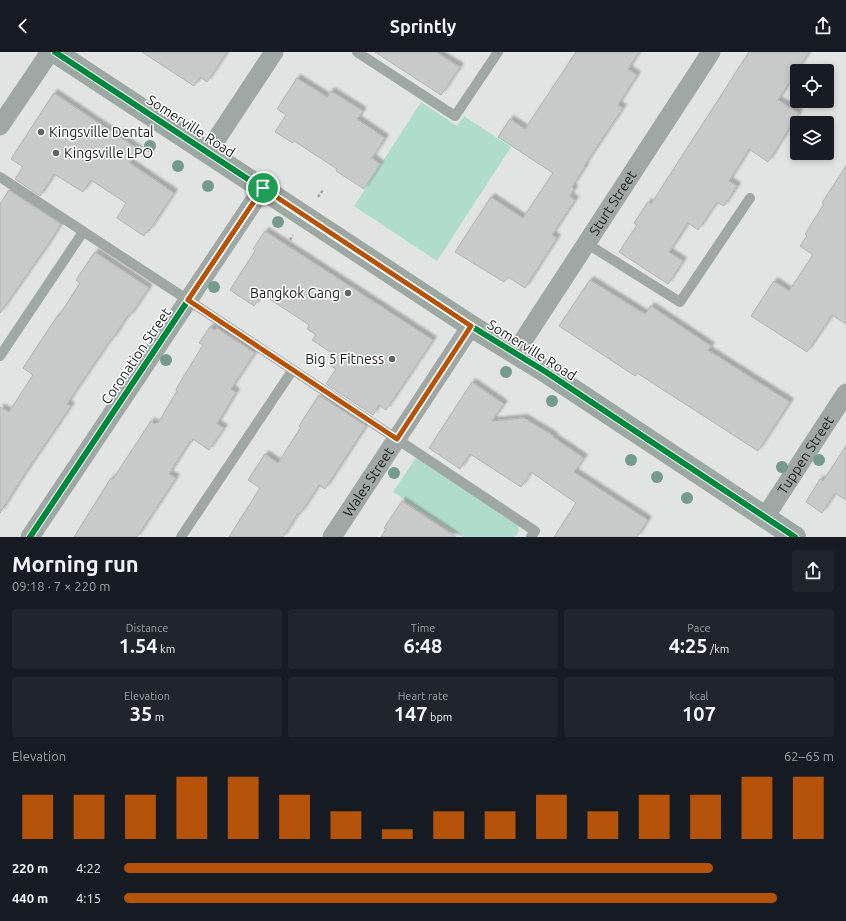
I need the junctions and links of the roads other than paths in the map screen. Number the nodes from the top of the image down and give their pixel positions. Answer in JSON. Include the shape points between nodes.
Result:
{"nodes":[{"id":1,"x":50,"y":52,"type":"edge"},
{"id":2,"x":55,"y":52,"type":"edge"},
{"id":3,"x":274,"y":52,"type":"edge"},
{"id":4,"x":357,"y":52,"type":"edge"},
{"id":5,"x":498,"y":52,"type":"edge"},
{"id":6,"x":710,"y":52,"type":"edge"},
{"id":7,"x":0,"y":126,"type":"edge"},
{"id":8,"x":208,"y":152,"type":"junction"},
{"id":9,"x":0,"y":177,"type":"edge"},
{"id":10,"x":263,"y":188,"type":"junction"},
{"id":11,"x":750,"y":198,"type":"dead end"},
{"id":12,"x":83,"y":232,"type":"junction"},
{"id":13,"x":586,"y":243,"type":"junction"},
{"id":14,"x":188,"y":300,"type":"junction"},
{"id":15,"x":471,"y":326,"type":"junction"},
{"id":16,"x":515,"y":354,"type":"junction"},
{"id":17,"x":0,"y":356,"type":"edge"},
{"id":18,"x":292,"y":371,"type":"junction"},
{"id":19,"x":846,"y":392,"type":"edge"},
{"id":20,"x":397,"y":439,"type":"junction"},
{"id":21,"x":765,"y":517,"type":"junction"},
{"id":22,"x":30,"y":537,"type":"edge"},
{"id":23,"x":181,"y":537,"type":"edge"},
{"id":24,"x":332,"y":537,"type":"edge"},
{"id":25,"x":531,"y":537,"type":"edge"},
{"id":26,"x":795,"y":537,"type":"edge"}],
"edges":[{"from":1,"to":7,"type":"street"},
{"from":2,"to":8,"type":"main road","name":"Somerville Road"},
{"from":3,"to":8,"type":"street"},
{"from":4,"to":5,"type":"lane","via":[[455,116]]},
{"from":6,"to":13,"type":"street","name":"Sturt Street"},
{"from":8,"to":10,"type":"main road","name":"Somerville Road"},
{"from":9,"to":12,"type":"lane"},
{"from":10,"to":14,"type":"street","name":"Coronation Street"},
{"from":10,"to":15,"type":"main road","name":"Somerville Road"},
{"from":11,"to":13,"type":"lane","via":[[680,302]]},
{"from":12,"to":14,"type":"lane"},
{"from":12,"to":17,"type":"lane"},
{"from":13,"to":16,"type":"street","name":"Sturt Street"},
{"from":14,"to":18,"type":"lane"},
{"from":14,"to":22,"type":"street","name":"Coronation Street"},
{"from":15,"to":16,"type":"main road","name":"Somerville Road"},
{"from":15,"to":20,"type":"street","name":"Wales Street"},
{"from":16,"to":21,"type":"main road","name":"Somerville Road"},
{"from":18,"to":20,"type":"lane"},
{"from":18,"to":23,"type":"lane"},
{"from":19,"to":21,"type":"street","name":"Tuppen Street"},
{"from":20,"to":24,"type":"street","name":"Wales Street"},
{"from":20,"to":25,"type":"lane","via":[[535,531]]},
{"from":21,"to":26,"type":"main road","name":"Somerville Road"}]}
